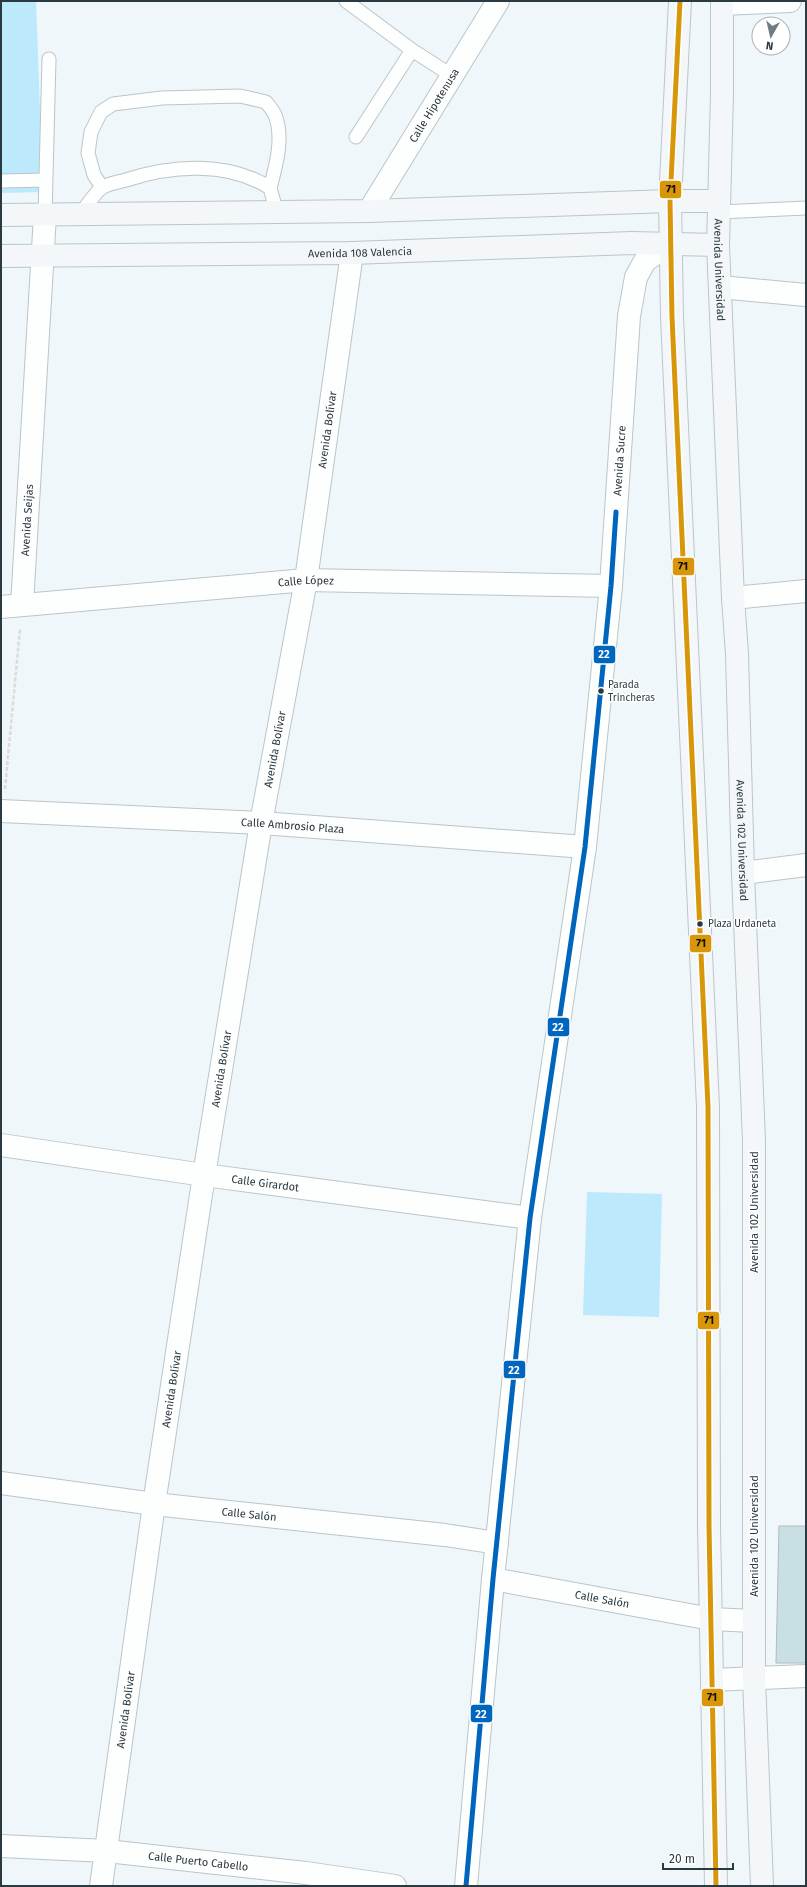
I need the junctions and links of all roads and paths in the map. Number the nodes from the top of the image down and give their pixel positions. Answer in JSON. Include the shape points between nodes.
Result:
{"nodes":[{"id":1,"x":346,"y":1,"type":"edge"},
{"id":2,"x":498,"y":1,"type":"edge"},
{"id":3,"x":680,"y":1,"type":"edge"},
{"id":4,"x":790,"y":1,"type":"edge"},
{"id":5,"x":722,"y":2,"type":"edge"},
{"id":6,"x":412,"y":50,"type":"junction"},
{"id":7,"x":49,"y":59,"type":"dead end"},
{"id":8,"x":454,"y":76,"type":"junction"},
{"id":9,"x":356,"y":137,"type":"dead end"},
{"id":10,"x":46,"y":180,"type":"junction"},
{"id":11,"x":1,"y":181,"type":"edge"},
{"id":12,"x":102,"y":187,"type":"junction"},
{"id":13,"x":270,"y":188,"type":"junction"},
{"id":14,"x":670,"y":201,"type":"junction"},
{"id":15,"x":719,"y":207,"type":"junction"},
{"id":16,"x":806,"y":208,"type":"edge"},
{"id":17,"x":369,"y":211,"type":"junction"},
{"id":18,"x":277,"y":213,"type":"junction"},
{"id":19,"x":1,"y":215,"type":"edge"},
{"id":20,"x":45,"y":215,"type":"junction"},
{"id":21,"x":80,"y":215,"type":"junction"},
{"id":22,"x":671,"y":243,"type":"junction"},
{"id":23,"x":718,"y":246,"type":"junction"},
{"id":24,"x":352,"y":253,"type":"junction"},
{"id":25,"x":1,"y":256,"type":"edge"},
{"id":26,"x":44,"y":256,"type":"junction"},
{"id":27,"x":720,"y":287,"type":"junction"},
{"id":28,"x":806,"y":295,"type":"edge"},
{"id":29,"x":731,"y":538,"type":"joint"},
{"id":30,"x":306,"y":580,"type":"junction"},
{"id":31,"x":611,"y":586,"type":"junction"},
{"id":32,"x":806,"y":591,"type":"edge"},
{"id":33,"x":733,"y":598,"type":"junction"},
{"id":34,"x":22,"y":605,"type":"junction"},
{"id":35,"x":1,"y":607,"type":"edge"},
{"id":36,"x":1,"y":816,"type":"edge"},
{"id":37,"x":261,"y":823,"type":"junction"},
{"id":38,"x":585,"y":847,"type":"junction"},
{"id":39,"x":806,"y":865,"type":"edge"},
{"id":40,"x":743,"y":874,"type":"junction"},
{"id":41,"x":1,"y":1145,"type":"edge"},
{"id":42,"x":204,"y":1175,"type":"junction"},
{"id":43,"x":530,"y":1218,"type":"junction"},
{"id":44,"x":1,"y":1483,"type":"edge"},
{"id":45,"x":154,"y":1504,"type":"junction"},
{"id":46,"x":497,"y":1543,"type":"junction"},
{"id":47,"x":492,"y":1579,"type":"junction"},
{"id":48,"x":711,"y":1619,"type":"junction"},
{"id":49,"x":754,"y":1621,"type":"junction"},
{"id":50,"x":806,"y":1676,"type":"edge"},
{"id":51,"x":754,"y":1678,"type":"junction"},
{"id":52,"x":712,"y":1680,"type":"junction"},
{"id":53,"x":1,"y":1846,"type":"edge"},
{"id":54,"x":107,"y":1851,"type":"junction"},
{"id":55,"x":306,"y":1880,"type":"edge"},
{"id":56,"x":101,"y":1886,"type":"edge"},
{"id":57,"x":395,"y":1886,"type":"edge"},
{"id":58,"x":466,"y":1886,"type":"edge"},
{"id":59,"x":716,"y":1886,"type":"edge"},
{"id":60,"x":762,"y":1886,"type":"edge"}],
"edges":[{"from":1,"to":6,"type":"lane"},
{"from":2,"to":8,"type":"street","name":"Calle Hipotenusa"},
{"from":3,"to":14,"type":"main road"},
{"from":4,"to":5,"type":"street"},
{"from":5,"to":15,"type":"main road","name":"Avenida Universidad"},
{"from":6,"to":8,"type":"lane"},
{"from":6,"to":9,"type":"lane"},
{"from":7,"to":10,"type":"lane"},
{"from":8,"to":17,"type":"street","name":"Calle Hipotenusa"},
{"from":10,"to":11,"type":"lane"},
{"from":10,"to":20,"type":"lane"},
{"from":12,"to":13,"type":"lane","via":[[153,171],[198,167],[239,174],[258,180]]},
{"from":12,"to":13,"type":"lane","via":[[94,175],[88,153],[91,132],[101,112],[113,104],[162,98],[240,96],[266,102],[275,114],[279,130]]},
{"from":12,"to":21,"type":"lane"},
{"from":13,"to":18,"type":"lane"},
{"from":14,"to":15,"type":"main road"},
{"from":14,"to":17,"type":"main road"},
{"from":14,"to":22,"type":"main road"},
{"from":15,"to":16,"type":"lane"},
{"from":15,"to":23,"type":"main road","name":"Avenida Universidad"},
{"from":17,"to":18,"type":"main road"},
{"from":18,"to":21,"type":"main road"},
{"from":19,"to":20,"type":"main road"},
{"from":20,"to":21,"type":"main road"},
{"from":20,"to":26,"type":"street","name":"Avenida Seijas"},
{"from":22,"to":23,"type":"main road","name":"Avenida 108 Valencia"},
{"from":22,"to":24,"type":"main road","name":"Avenida 108 Valencia"},
{"from":22,"to":31,"type":"street","name":"Avenida Sucre","via":[[645,261],[636,277],[630,316]]},
{"from":22,"to":48,"type":"main road","via":[[672,317],[708,1107]]},
{"from":23,"to":27,"type":"main road","name":"Avenida Universidad"},
{"from":24,"to":26,"type":"main road","name":"Avenida 108 Valencia"},
{"from":24,"to":30,"type":"street","name":"Avenida Bolívar"},
{"from":25,"to":26,"type":"main road","name":"Avenida 108 Valencia"},
{"from":26,"to":34,"type":"street","name":"Avenida Seijas"},
{"from":27,"to":28,"type":"street"},
{"from":27,"to":29,"type":"main road","name":"Avenida Universidad"},
{"from":29,"to":33,"type":"main road","name":"Avenida 102 Universidad"},
{"from":30,"to":31,"type":"street","name":"Calle López"},
{"from":30,"to":34,"type":"street","name":"Calle López"},
{"from":30,"to":37,"type":"street","name":"Avenida Bolívar"},
{"from":31,"to":38,"type":"street","name":"Avenida Sucre"},
{"from":32,"to":33,"type":"street"},
{"from":33,"to":40,"type":"main road","name":"Avenida 102 Universidad"},
{"from":34,"to":35,"type":"street","name":"Calle López"},
{"from":34,"to":36,"type":"path"},
{"from":36,"to":37,"type":"street","name":"Calle Ambrosio Plaza"},
{"from":37,"to":38,"type":"street","name":"Calle Ambrosio Plaza"},
{"from":37,"to":42,"type":"street","name":"Avenida Bolívar"},
{"from":38,"to":43,"type":"street","name":"Avenida Sucre"},
{"from":39,"to":40,"type":"street"},
{"from":40,"to":49,"type":"main road","name":"Avenida 102 Universidad","via":[[754,1141]]},
{"from":41,"to":42,"type":"street","name":"Calle Girardot"},
{"from":42,"to":43,"type":"street","name":"Calle Girardot"},
{"from":42,"to":45,"type":"street","name":"Avenida Bolívar"},
{"from":43,"to":46,"type":"street","name":"Avenida Sucre"},
{"from":44,"to":45,"type":"street","name":"Calle Salón"},
{"from":45,"to":46,"type":"street","name":"Calle Salón","via":[[445,1534]]},
{"from":45,"to":54,"type":"street","name":"Avenida Bolívar"},
{"from":46,"to":47,"type":"street","name":"Avenida Sucre"},
{"from":47,"to":48,"type":"street","name":"Calle Salón"},
{"from":47,"to":58,"type":"street","name":"Avenida Sucre"},
{"from":48,"to":49,"type":"street"},
{"from":48,"to":52,"type":"main road"},
{"from":49,"to":51,"type":"main road","name":"Avenida 102 Universidad"},
{"from":50,"to":51,"type":"street"},
{"from":51,"to":52,"type":"street"},
{"from":51,"to":60,"type":"main road","name":"Avenida 102 Universidad"},
{"from":52,"to":59,"type":"main road"},
{"from":53,"to":54,"type":"street","name":"Calle Puerto Cabello"},
{"from":54,"to":55,"type":"street","name":"Calle Puerto Cabello"},
{"from":54,"to":56,"type":"street","name":"Avenida Bolívar"},
{"from":55,"to":57,"type":"street","name":"Calle Puerto Cabello"}]}
